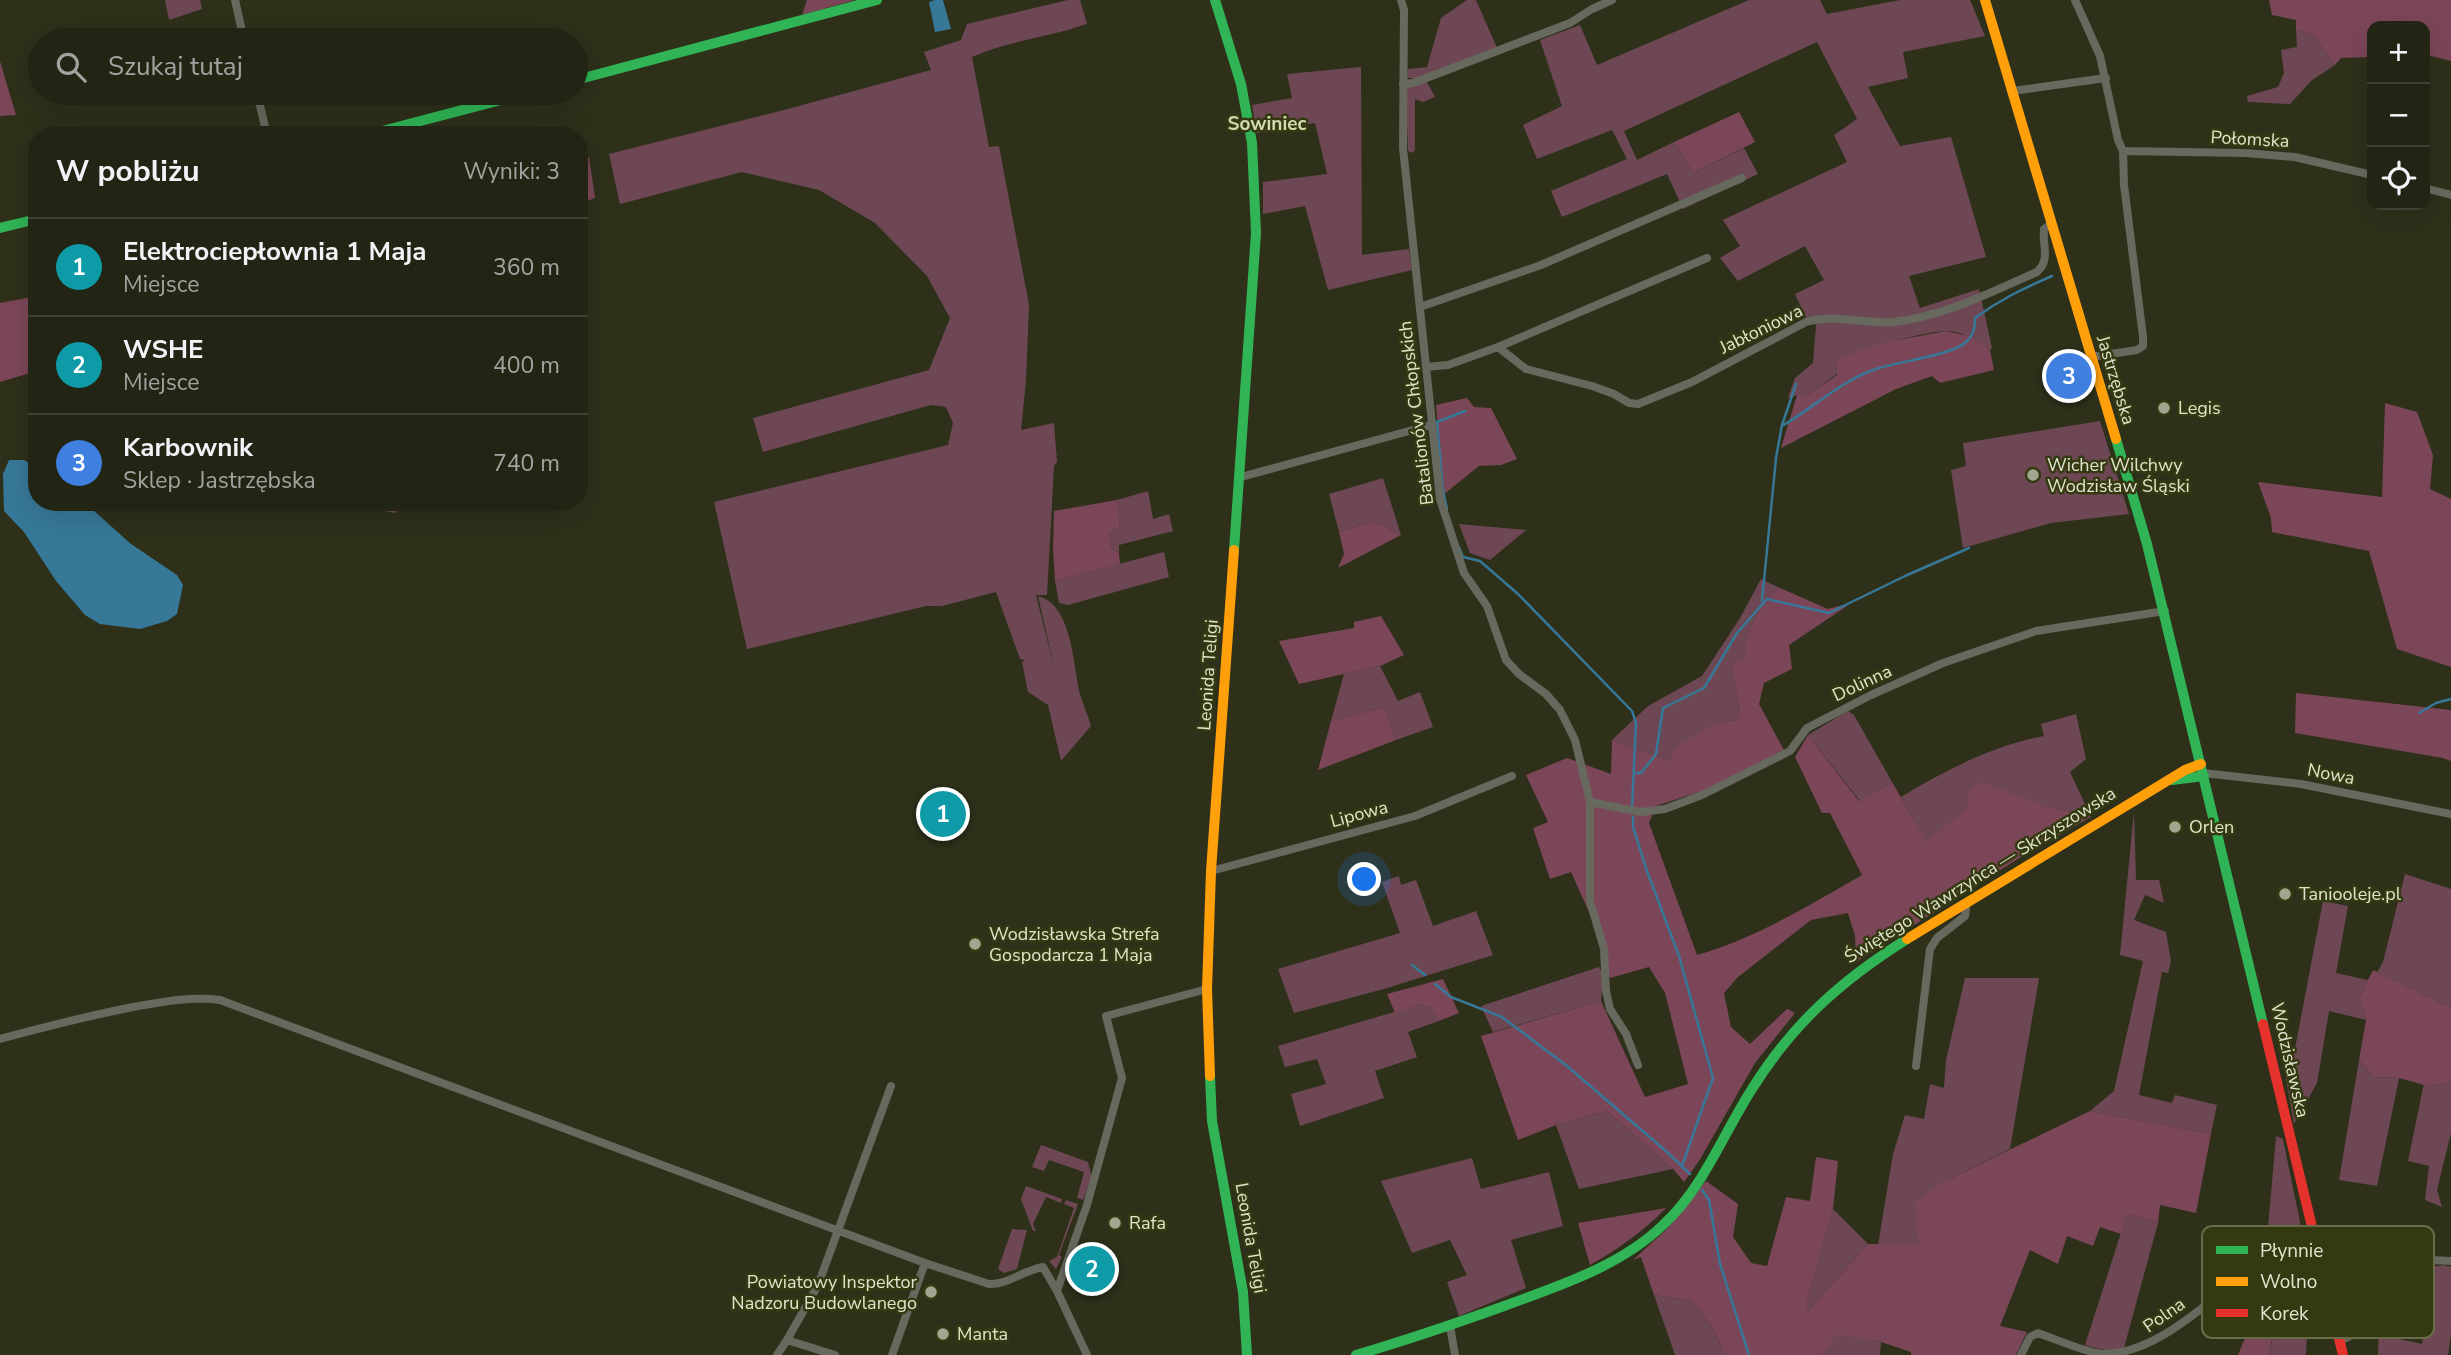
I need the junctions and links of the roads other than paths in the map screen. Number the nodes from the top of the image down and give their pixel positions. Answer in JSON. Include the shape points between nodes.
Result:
{"nodes":[{"id":1,"x":235,"y":0,"type":"edge"},
{"id":2,"x":877,"y":0,"type":"edge"},
{"id":3,"x":1215,"y":0,"type":"edge"},
{"id":4,"x":1401,"y":0,"type":"edge"},
{"id":5,"x":1612,"y":0,"type":"edge"},
{"id":6,"x":1985,"y":0,"type":"edge"},
{"id":7,"x":2075,"y":0,"type":"edge"},
{"id":8,"x":241,"y":28,"type":"edge"},
{"id":9,"x":588,"y":77,"type":"edge"},
{"id":10,"x":2106,"y":78,"type":"junction"},
{"id":11,"x":1403,"y":85,"type":"junction"},
{"id":12,"x":2012,"y":91,"type":"junction"},
{"id":13,"x":260,"y":105,"type":"edge"},
{"id":14,"x":482,"y":105,"type":"edge"},
{"id":15,"x":265,"y":126,"type":"edge"},
{"id":16,"x":402,"y":126,"type":"edge"},
{"id":17,"x":2123,"y":151,"type":"junction"},
{"id":18,"x":2367,"y":174,"type":"edge"},
{"id":19,"x":1742,"y":178,"type":"dead end"},
{"id":20,"x":2430,"y":189,"type":"edge"},
{"id":21,"x":2451,"y":195,"type":"edge"},
{"id":22,"x":28,"y":221,"type":"edge"},
{"id":23,"x":2051,"y":224,"type":"junction"},
{"id":24,"x":0,"y":228,"type":"edge"},
{"id":25,"x":1707,"y":258,"type":"dead end"},
{"id":26,"x":1420,"y":307,"type":"junction"},
{"id":27,"x":1498,"y":347,"type":"junction"},
{"id":28,"x":2091,"y":356,"type":"junction"},
{"id":29,"x":1426,"y":367,"type":"junction"},
{"id":30,"x":1430,"y":425,"type":"junction"},
{"id":31,"x":1241,"y":477,"type":"junction"},
{"id":32,"x":2165,"y":611,"type":"junction"},
{"id":33,"x":2203,"y":771,"type":"junction"},
{"id":34,"x":1512,"y":776,"type":"dead end"},
{"id":35,"x":1590,"y":802,"type":"junction"},
{"id":36,"x":2451,"y":814,"type":"edge"},
{"id":37,"x":1211,"y":871,"type":"junction"},
{"id":38,"x":1963,"y":904,"type":"junction"},
{"id":39,"x":1207,"y":989,"type":"junction"},
{"id":40,"x":0,"y":1039,"type":"edge"},
{"id":41,"x":1638,"y":1065,"type":"dead end"},
{"id":42,"x":1916,"y":1066,"type":"dead end"},
{"id":43,"x":891,"y":1086,"type":"dead end"},
{"id":44,"x":2312,"y":1226,"type":"edge"},
{"id":45,"x":839,"y":1229,"type":"junction"},
{"id":46,"x":926,"y":1263,"type":"junction"},
{"id":47,"x":1058,"y":1290,"type":"junction"},
{"id":48,"x":2202,"y":1307,"type":"edge"},
{"id":49,"x":1450,"y":1326,"type":"junction"},
{"id":50,"x":2339,"y":1338,"type":"edge"},
{"id":51,"x":2346,"y":1338,"type":"edge"},
{"id":52,"x":787,"y":1340,"type":"junction"},
{"id":53,"x":2340,"y":1341,"type":"junction"},
{"id":54,"x":777,"y":1355,"type":"edge"},
{"id":55,"x":835,"y":1355,"type":"edge"},
{"id":56,"x":892,"y":1355,"type":"edge"},
{"id":57,"x":1087,"y":1355,"type":"edge"},
{"id":58,"x":1247,"y":1355,"type":"edge"},
{"id":59,"x":1356,"y":1355,"type":"edge"},
{"id":60,"x":1455,"y":1355,"type":"edge"},
{"id":61,"x":2021,"y":1355,"type":"edge"},
{"id":62,"x":2343,"y":1355,"type":"edge"}],
"edges":[{"from":1,"to":8,"type":"street"},
{"from":2,"to":9,"type":"street"},
{"from":3,"to":31,"type":"street","name":"Leonida Teligi","via":[[1241,84],[1252,143],[1256,233]]},
{"from":4,"to":11,"type":"street","name":"Batalionów Chłopskich"},
{"from":5,"to":11,"type":"street","via":[[1570,23]]},
{"from":6,"to":12,"type":"street","name":"Jastrzębska"},
{"from":7,"to":10,"type":"street"},
{"from":10,"to":12,"type":"street"},
{"from":10,"to":17,"type":"street"},
{"from":11,"to":26,"type":"street","name":"Batalionów Chłopskich","via":[[1404,148]]},
{"from":12,"to":23,"type":"street","name":"Jastrzębska"},
{"from":13,"to":15,"type":"street"},
{"from":14,"to":16,"type":"street"},
{"from":17,"to":18,"type":"street","name":"Połomska","via":[[2256,153]]},
{"from":17,"to":28,"type":"street","via":[[2143,346]]},
{"from":19,"to":26,"type":"street","via":[[1541,265]]},
{"from":20,"to":21,"type":"street"},
{"from":22,"to":24,"type":"street"},
{"from":23,"to":27,"type":"street","name":"Jabłoniowa","via":[[2044,229],[2046,255],[2037,272],[1921,317],[1880,322],[1837,317],[1806,322],[1692,382],[1638,404],[1526,369]]},
{"from":23,"to":28,"type":"street","name":"Jastrzębska"},
{"from":25,"to":27,"type":"street"},
{"from":26,"to":29,"type":"street","name":"Batalionów Chłopskich"},
{"from":27,"to":29,"type":"street","via":[[1448,365]]},
{"from":28,"to":32,"type":"street","name":"Jastrzębska"},
{"from":29,"to":30,"type":"street","name":"Batalionów Chłopskich"},
{"from":30,"to":31,"type":"street"},
{"from":30,"to":35,"type":"street","name":"Batalionów Chłopskich","via":[[1440,499],[1464,573],[1488,606],[1506,660],[1560,710],[1575,740]]},
{"from":31,"to":37,"type":"street","name":"Leonida Teligi"},
{"from":32,"to":33,"type":"street","name":"Jastrzębska"},
{"from":32,"to":35,"type":"street","name":"Dolinna","via":[[2036,631],[1943,663],[1807,728],[1790,751],[1665,809],[1642,812]]},
{"from":33,"to":36,"type":"street","name":"Nowa","via":[[2301,784]]},
{"from":33,"to":38,"type":"street","name":"Świętego Wawrzyńca — Skrzyszowska","via":[[2169,780]]},
{"from":33,"to":44,"type":"street","name":"Wodzisławska"},
{"from":34,"to":37,"type":"street","name":"Lipowa","via":[[1415,816]]},
{"from":35,"to":41,"type":"street","name":"Batalionów Chłopskich","via":[[1590,901],[1604,949],[1610,1009]]},
{"from":37,"to":39,"type":"street","name":"Leonida Teligi"},
{"from":38,"to":42,"type":"street","via":[[1965,916],[1930,949]]},
{"from":38,"to":49,"type":"street","name":"Świętego Wawrzyńca — Skrzyszowska","via":[[1867,964],[1793,1030],[1752,1088],[1699,1181],[1664,1225],[1622,1257]]},
{"from":39,"to":47,"type":"street","via":[[1106,1016],[1122,1078]]},
{"from":39,"to":58,"type":"street","name":"Leonida Teligi","via":[[1212,1121],[1243,1292]]},
{"from":40,"to":45,"type":"street","via":[[172,1000],[220,1000]]},
{"from":43,"to":45,"type":"street"},
{"from":45,"to":46,"type":"street"},
{"from":45,"to":52,"type":"street","via":[[818,1285]]},
{"from":46,"to":47,"type":"street","via":[[999,1285],[1028,1269],[1043,1267]]},
{"from":46,"to":56,"type":"street"},
{"from":47,"to":57,"type":"street"},
{"from":48,"to":61,"type":"street","name":"Polna","via":[[2153,1344],[2119,1355],[2101,1354],[2038,1333],[2029,1337]]},
{"from":49,"to":59,"type":"street","name":"Świętego Wawrzyńca — Skrzyszowska"},
{"from":49,"to":60,"type":"street"},
{"from":50,"to":53,"type":"street","name":"Wodzisławska"},
{"from":51,"to":53,"type":"street"},
{"from":52,"to":54,"type":"street"},
{"from":52,"to":55,"type":"street"},
{"from":53,"to":62,"type":"street","name":"Wodzisławska"}]}
